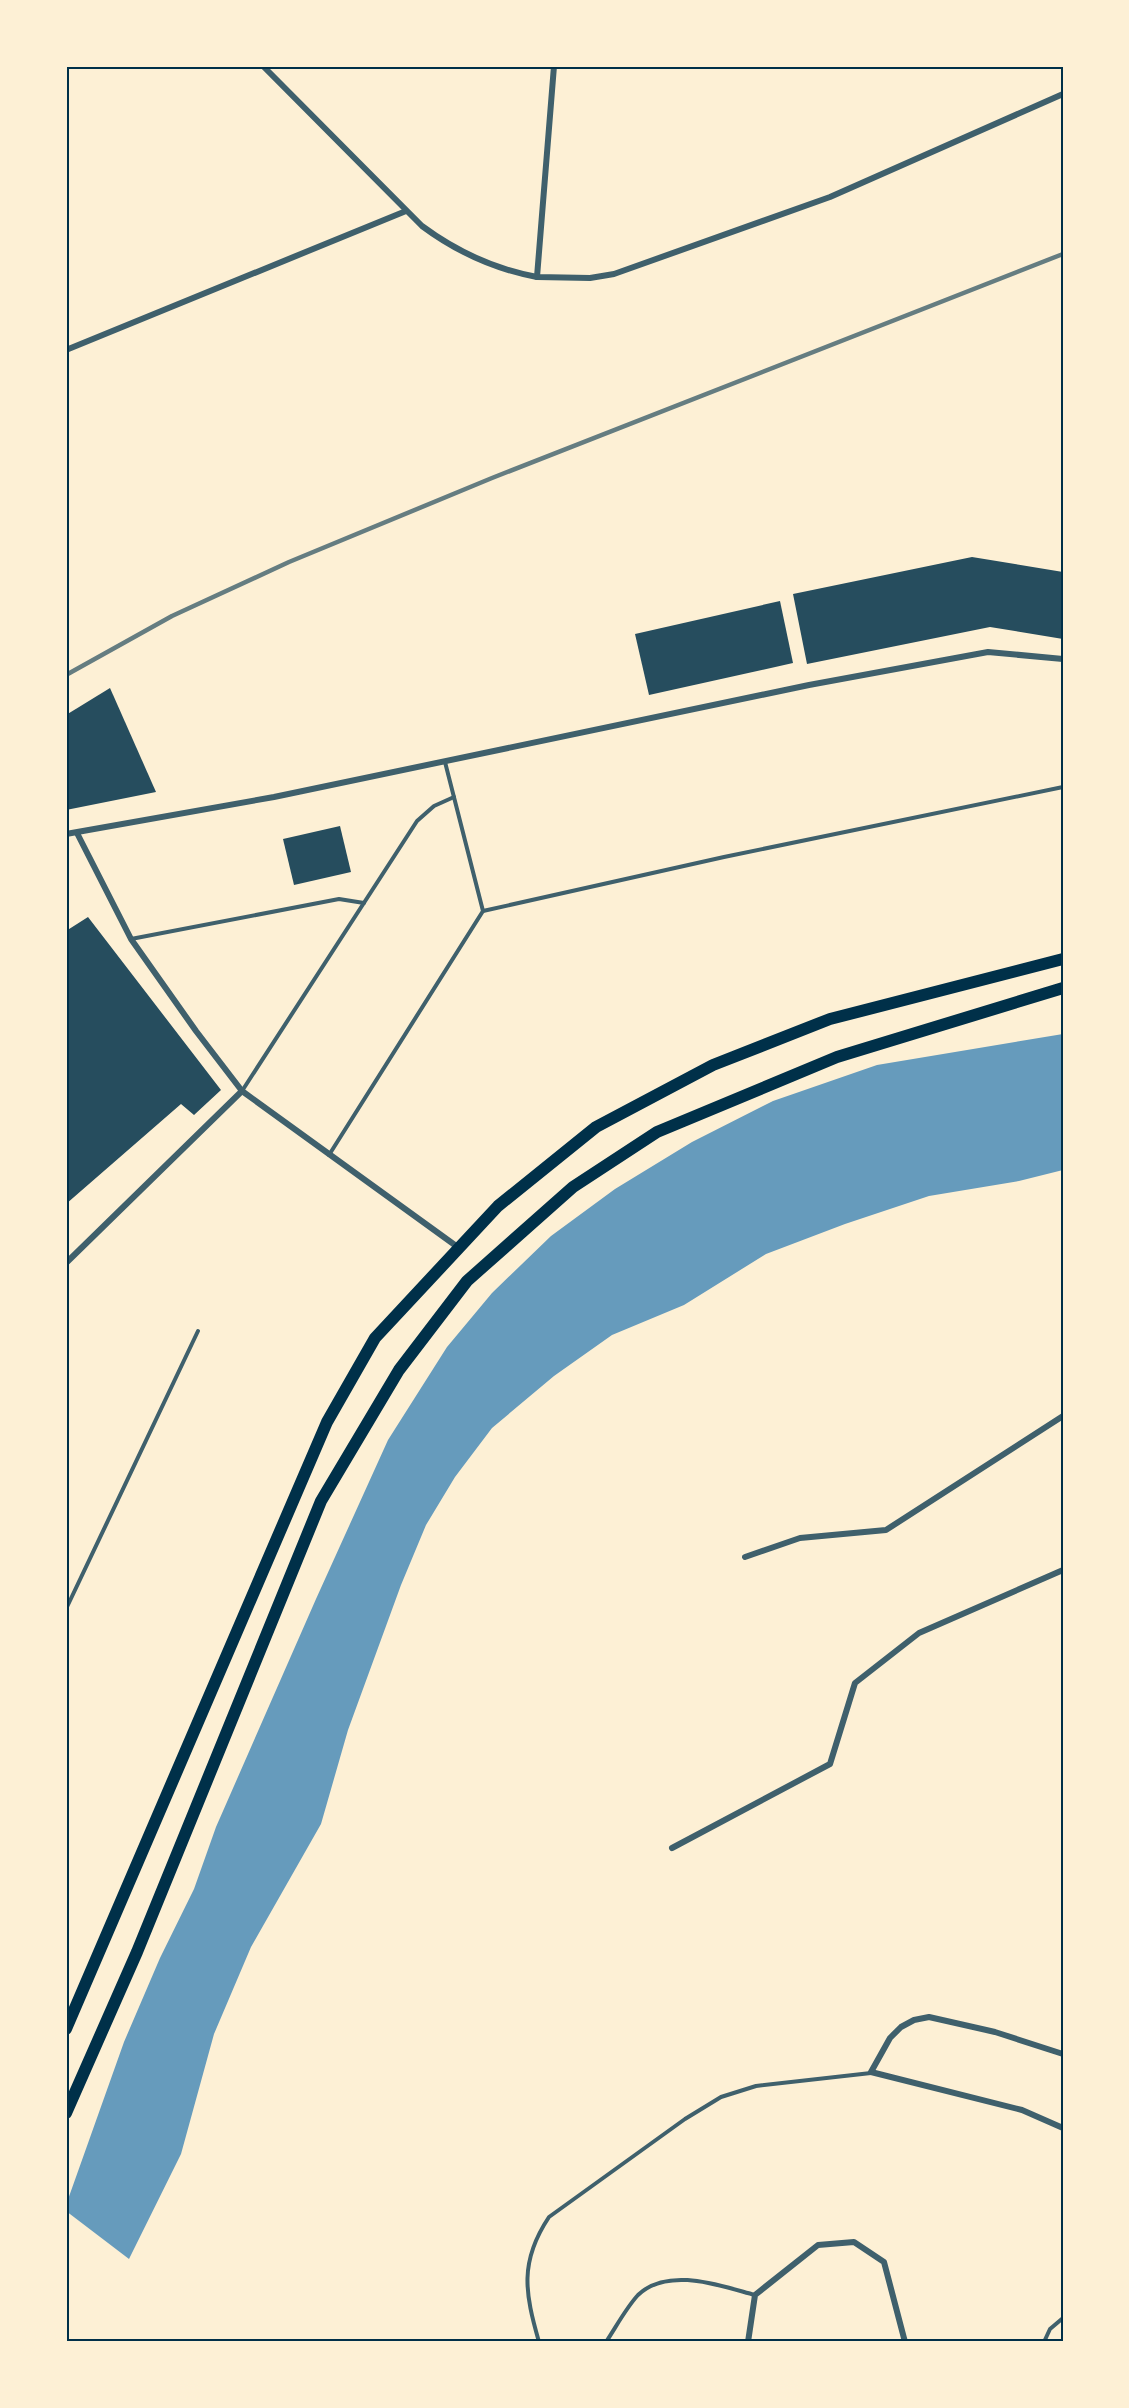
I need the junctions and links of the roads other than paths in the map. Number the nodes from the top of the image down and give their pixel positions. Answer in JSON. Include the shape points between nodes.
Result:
{"nodes":[{"id":1,"x":262,"y":66,"type":"edge"},
{"id":2,"x":554,"y":66,"type":"edge"},
{"id":3,"x":1063,"y":94,"type":"edge"},
{"id":4,"x":406,"y":211,"type":"junction"},
{"id":5,"x":537,"y":277,"type":"junction"},
{"id":6,"x":66,"y":350,"type":"edge"},
{"id":7,"x":1063,"y":659,"type":"edge"},
{"id":8,"x":445,"y":761,"type":"junction"},
{"id":9,"x":1063,"y":787,"type":"edge"},
{"id":10,"x":454,"y":797,"type":"junction"},
{"id":11,"x":76,"y":833,"type":"junction"},
{"id":12,"x":66,"y":834,"type":"edge"},
{"id":13,"x":364,"y":903,"type":"junction"},
{"id":14,"x":483,"y":911,"type":"junction"},
{"id":15,"x":131,"y":939,"type":"junction"},
{"id":16,"x":1063,"y":959,"type":"edge"},
{"id":17,"x":1063,"y":988,"type":"edge"},
{"id":18,"x":242,"y":1091,"type":"junction"},
{"id":19,"x":329,"y":1155,"type":"junction"},
{"id":20,"x":459,"y":1248,"type":"junction"},
{"id":21,"x":66,"y":1263,"type":"edge"},
{"id":22,"x":198,"y":1331,"type":"dead end"},
{"id":23,"x":1063,"y":1416,"type":"edge"},
{"id":24,"x":746,"y":1557,"type":"dead end"},
{"id":25,"x":1063,"y":1570,"type":"edge"},
{"id":26,"x":66,"y":1609,"type":"edge"},
{"id":27,"x":672,"y":1848,"type":"dead end"},
{"id":28,"x":66,"y":2030,"type":"edge"},
{"id":29,"x":1063,"y":2054,"type":"edge"},
{"id":30,"x":871,"y":2072,"type":"junction"},
{"id":31,"x":66,"y":2113,"type":"edge"},
{"id":32,"x":1063,"y":2128,"type":"edge"},
{"id":33,"x":755,"y":2295,"type":"junction"},
{"id":34,"x":1063,"y":2318,"type":"edge"},
{"id":35,"x":539,"y":2342,"type":"edge"},
{"id":36,"x":606,"y":2342,"type":"edge"},
{"id":37,"x":748,"y":2342,"type":"edge"},
{"id":38,"x":905,"y":2342,"type":"edge"},
{"id":39,"x":1044,"y":2342,"type":"edge"}],
"edges":[{"from":1,"to":4,"type":"street"},
{"from":2,"to":5,"type":"street"},
{"from":3,"to":5,"type":"street","via":[[830,197],[614,274],[590,278]]},
{"from":4,"to":5,"type":"street","via":[[458,250],[497,267]]},
{"from":4,"to":6,"type":"street"},
{"from":7,"to":8,"type":"street","via":[[988,652]]},
{"from":8,"to":10,"type":"lane"},
{"from":8,"to":11,"type":"street"},
{"from":9,"to":14,"type":"lane"},
{"from":10,"to":13,"type":"lane","via":[[434,806],[417,821]]},
{"from":10,"to":14,"type":"lane"},
{"from":11,"to":12,"type":"street"},
{"from":11,"to":15,"type":"street"},
{"from":13,"to":15,"type":"lane","via":[[339,899]]},
{"from":13,"to":18,"type":"lane"},
{"from":14,"to":19,"type":"lane"},
{"from":15,"to":18,"type":"street"},
{"from":16,"to":20,"type":"highway","via":[[830,1019],[713,1065],[596,1127],[498,1206]]},
{"from":17,"to":31,"type":"highway","via":[[837,1057],[657,1132],[573,1187],[467,1281],[399,1370],[321,1501],[137,1952]]},
{"from":18,"to":19,"type":"street"},
{"from":18,"to":21,"type":"street"},
{"from":19,"to":20,"type":"street"},
{"from":20,"to":28,"type":"highway","via":[[375,1338],[327,1422]]},
{"from":22,"to":26,"type":"lane"},
{"from":23,"to":24,"type":"street","via":[[886,1530],[800,1538]]},
{"from":25,"to":27,"type":"street","via":[[919,1633],[855,1683],[830,1764]]},
{"from":29,"to":30,"type":"street","via":[[995,2032],[929,2017],[901,2027],[890,2038]]},
{"from":30,"to":32,"type":"street","via":[[1022,2110]]},
{"from":30,"to":35,"type":"lane","via":[[756,2086],[721,2097],[549,2217],[527,2268],[528,2303]]},
{"from":33,"to":36,"type":"lane","via":[[701,2281],[668,2282],[638,2295]]},
{"from":33,"to":37,"type":"street"},
{"from":33,"to":38,"type":"street","via":[[818,2245],[854,2242],[884,2262]]},
{"from":34,"to":39,"type":"lane","via":[[1050,2329]]}]}
